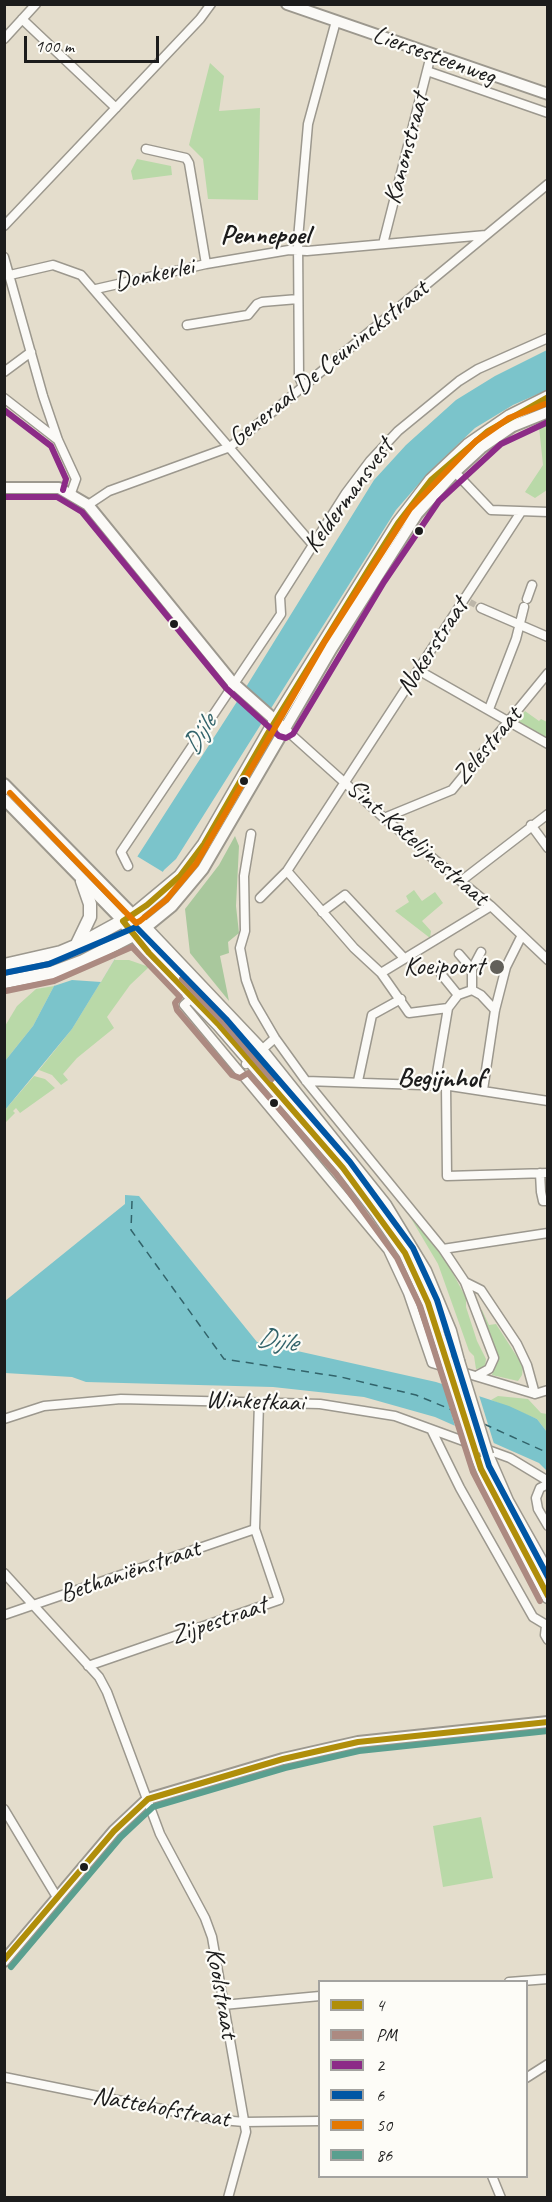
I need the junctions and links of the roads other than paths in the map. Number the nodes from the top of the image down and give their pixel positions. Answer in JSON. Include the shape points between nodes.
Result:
{"nodes":[{"id":1,"x":36,"y":4,"type":"edge"},
{"id":2,"x":211,"y":4,"type":"edge"},
{"id":3,"x":287,"y":4,"type":"edge"},
{"id":4,"x":22,"y":19,"type":"junction"},
{"id":5,"x":336,"y":21,"type":"junction"},
{"id":6,"x":4,"y":39,"type":"edge"},
{"id":7,"x":431,"y":55,"type":"junction"},
{"id":8,"x":427,"y":71,"type":"junction"},
{"id":9,"x":548,"y":94,"type":"edge"},
{"id":10,"x":116,"y":108,"type":"junction"},
{"id":11,"x":548,"y":113,"type":"edge"},
{"id":12,"x":146,"y":149,"type":"dead end"},
{"id":13,"x":548,"y":184,"type":"edge"},
{"id":14,"x":4,"y":226,"type":"edge"},
{"id":15,"x":486,"y":235,"type":"junction"},
{"id":16,"x":383,"y":244,"type":"junction"},
{"id":17,"x":297,"y":250,"type":"junction"},
{"id":18,"x":4,"y":257,"type":"edge"},
{"id":19,"x":206,"y":264,"type":"junction"},
{"id":20,"x":10,"y":275,"type":"junction"},
{"id":21,"x":96,"y":289,"type":"junction"},
{"id":22,"x":298,"y":299,"type":"junction"},
{"id":23,"x":187,"y":325,"type":"dead end"},
{"id":24,"x":548,"y":338,"type":"edge"},
{"id":25,"x":31,"y":352,"type":"junction"},
{"id":26,"x":4,"y":372,"type":"edge"},
{"id":27,"x":304,"y":388,"type":"junction"},
{"id":28,"x":548,"y":397,"type":"edge"},
{"id":29,"x":4,"y":398,"type":"edge"},
{"id":30,"x":548,"y":412,"type":"edge"},
{"id":31,"x":58,"y":440,"type":"junction"},
{"id":32,"x":230,"y":447,"type":"junction"},
{"id":33,"x":450,"y":469,"type":"junction"},
{"id":34,"x":4,"y":488,"type":"edge"},
{"id":35,"x":71,"y":493,"type":"junction"},
{"id":36,"x":88,"y":505,"type":"junction"},
{"id":37,"x":522,"y":512,"type":"junction"},
{"id":38,"x":548,"y":512,"type":"edge"},
{"id":39,"x":313,"y":545,"type":"junction"},
{"id":40,"x":532,"y":585,"type":"dead end"},
{"id":41,"x":481,"y":608,"type":"tunnel mouth"},
{"id":42,"x":518,"y":626,"type":"junction"},
{"id":43,"x":548,"y":637,"type":"edge"},
{"id":44,"x":418,"y":670,"type":"junction"},
{"id":45,"x":548,"y":673,"type":"edge"},
{"id":46,"x":235,"y":686,"type":"junction"},
{"id":47,"x":489,"y":710,"type":"junction"},
{"id":48,"x":510,"y":720,"type":"junction"},
{"id":49,"x":276,"y":722,"type":"junction"},
{"id":50,"x":548,"y":744,"type":"edge"},
{"id":51,"x":346,"y":783,"type":"junction"},
{"id":52,"x":4,"y":784,"type":"edge"},
{"id":53,"x":4,"y":799,"type":"edge"},
{"id":54,"x":548,"y":814,"type":"edge"},
{"id":55,"x":384,"y":818,"type":"junction"},
{"id":56,"x":531,"y":825,"type":"junction"},
{"id":57,"x":250,"y":834,"type":"dead end"},
{"id":58,"x":548,"y":848,"type":"edge"},
{"id":59,"x":128,"y":866,"type":"dead end"},
{"id":60,"x":287,"y":871,"type":"junction"},
{"id":61,"x":82,"y":881,"type":"junction"},
{"id":62,"x":461,"y":881,"type":"junction"},
{"id":63,"x":260,"y":898,"type":"dead end"},
{"id":64,"x":491,"y":906,"type":"junction"},
{"id":65,"x":322,"y":912,"type":"junction"},
{"id":66,"x":135,"y":921,"type":"junction"},
{"id":67,"x":131,"y":936,"type":"junction"},
{"id":68,"x":521,"y":937,"type":"junction"},
{"id":69,"x":78,"y":945,"type":"junction"},
{"id":70,"x":548,"y":948,"type":"edge"},
{"id":71,"x":481,"y":952,"type":"dead end"},
{"id":72,"x":459,"y":954,"type":"dead end"},
{"id":73,"x":405,"y":958,"type":"junction"},
{"id":74,"x":546,"y":959,"type":"edge"},
{"id":75,"x":4,"y":965,"type":"edge"},
{"id":76,"x":472,"y":969,"type":"junction"},
{"id":77,"x":381,"y":973,"type":"junction"},
{"id":78,"x":441,"y":974,"type":"dead end"},
{"id":79,"x":4,"y":982,"type":"edge"},
{"id":80,"x":472,"y":990,"type":"junction"},
{"id":81,"x":458,"y":995,"type":"junction"},
{"id":82,"x":193,"y":997,"type":"junction"},
{"id":83,"x":400,"y":999,"type":"junction"},
{"id":84,"x":448,"y":1008,"type":"junction"},
{"id":85,"x":495,"y":1010,"type":"junction"},
{"id":86,"x":275,"y":1038,"type":"junction"},
{"id":87,"x":261,"y":1050,"type":"junction"},
{"id":88,"x":244,"y":1065,"type":"junction"},
{"id":89,"x":306,"y":1081,"type":"junction"},
{"id":90,"x":358,"y":1081,"type":"junction"},
{"id":91,"x":435,"y":1085,"type":"junction"},
{"id":92,"x":446,"y":1085,"type":"junction"},
{"id":93,"x":483,"y":1090,"type":"junction"},
{"id":94,"x":548,"y":1101,"type":"edge"},
{"id":95,"x":544,"y":1173,"type":"edge"},
{"id":96,"x":548,"y":1201,"type":"edge"},
{"id":97,"x":548,"y":1233,"type":"edge"},
{"id":98,"x":444,"y":1249,"type":"junction"},
{"id":99,"x":465,"y":1282,"type":"junction"},
{"id":100,"x":478,"y":1376,"type":"junction"},
{"id":101,"x":548,"y":1390,"type":"edge"},
{"id":102,"x":535,"y":1394,"type":"junction"},
{"id":103,"x":259,"y":1403,"type":"junction"},
{"id":104,"x":4,"y":1419,"type":"edge"},
{"id":105,"x":432,"y":1431,"type":"junction"},
{"id":106,"x":548,"y":1483,"type":"edge"},
{"id":107,"x":548,"y":1526,"type":"edge"},
{"id":108,"x":255,"y":1529,"type":"junction"},
{"id":109,"x":4,"y":1573,"type":"edge"},
{"id":110,"x":548,"y":1574,"type":"edge"},
{"id":111,"x":548,"y":1598,"type":"edge"},
{"id":112,"x":33,"y":1606,"type":"junction"},
{"id":113,"x":4,"y":1615,"type":"edge"},
{"id":114,"x":547,"y":1626,"type":"edge"},
{"id":115,"x":548,"y":1640,"type":"edge"},
{"id":116,"x":88,"y":1666,"type":"junction"},
{"id":117,"x":548,"y":1722,"type":"edge"},
{"id":118,"x":148,"y":1799,"type":"junction"},
{"id":119,"x":4,"y":1809,"type":"edge"},
{"id":120,"x":58,"y":1899,"type":"junction"},
{"id":121,"x":4,"y":1960,"type":"edge"},
{"id":122,"x":548,"y":1979,"type":"edge"},
{"id":123,"x":528,"y":1981,"type":"edge"},
{"id":124,"x":318,"y":1996,"type":"edge"},
{"id":125,"x":223,"y":2005,"type":"junction"},
{"id":126,"x":548,"y":2064,"type":"edge"},
{"id":127,"x":4,"y":2077,"type":"edge"},
{"id":128,"x":528,"y":2078,"type":"edge"},
{"id":129,"x":318,"y":2121,"type":"edge"},
{"id":130,"x":244,"y":2122,"type":"junction"},
{"id":131,"x":493,"y":2178,"type":"edge"},
{"id":132,"x":228,"y":2198,"type":"edge"},
{"id":133,"x":501,"y":2198,"type":"edge"}],
"edges":[{"from":1,"to":4,"type":"street"},
{"from":2,"to":10,"type":"street"},
{"from":3,"to":5,"type":"main road","name":"Liersesteenweg"},
{"from":4,"to":6,"type":"street"},
{"from":4,"to":10,"type":"street"},
{"from":5,"to":7,"type":"main road","name":"Liersesteenweg"},
{"from":5,"to":17,"type":"street","via":[[308,124]]},
{"from":7,"to":8,"type":"street","name":"Kanonstraat"},
{"from":7,"to":9,"type":"main road","name":"Liersesteenweg"},
{"from":8,"to":11,"type":"street","name":"Liersesteenweg"},
{"from":8,"to":16,"type":"street","name":"Kanonstraat"},
{"from":10,"to":14,"type":"street"},
{"from":12,"to":19,"type":"street","via":[[186,158],[189,163]]},
{"from":13,"to":15,"type":"street","name":"Generaal De Ceuninckstraat"},
{"from":15,"to":16,"type":"street","name":"Donkerlei"},
{"from":15,"to":27,"type":"street","name":"Generaal De Ceuninckstraat"},
{"from":16,"to":17,"type":"street","name":"Donkerlei"},
{"from":17,"to":19,"type":"street","name":"Donkerlei"},
{"from":17,"to":22,"type":"street"},
{"from":18,"to":20,"type":"street"},
{"from":19,"to":21,"type":"street","name":"Donkerlei"},
{"from":20,"to":21,"type":"street","name":"Donkerlei","via":[[53,265],[81,275]]},
{"from":20,"to":25,"type":"street"},
{"from":21,"to":32,"type":"street"},
{"from":22,"to":23,"type":"street","via":[[262,302],[248,315]]},
{"from":22,"to":27,"type":"street","via":[[299,377]]},
{"from":24,"to":39,"type":"street","name":"Keldermansvest","via":[[478,369],[398,430],[346,493]]},
{"from":25,"to":26,"type":"street"},
{"from":25,"to":31,"type":"street"},
{"from":27,"to":32,"type":"street","name":"Generaal De Ceuninckstraat"},
{"from":28,"to":33,"type":"main road","via":[[488,431]]},
{"from":29,"to":31,"type":"street"},
{"from":30,"to":33,"type":"main road","via":[[496,436]]},
{"from":31,"to":35,"type":"street","via":[[76,479]]},
{"from":32,"to":36,"type":"street","name":"Generaal De Ceuninckstraat","via":[[108,491]]},
{"from":32,"to":39,"type":"street"},
{"from":33,"to":37,"type":"street","via":[[491,510]]},
{"from":33,"to":49,"type":"main road","via":[[398,523]]},
{"from":34,"to":35,"type":"main road","via":[[59,488]]},
{"from":35,"to":36,"type":"main road"},
{"from":36,"to":46,"type":"main road"},
{"from":37,"to":38,"type":"street"},
{"from":37,"to":44,"type":"street","name":"Nokerstraat"},
{"from":39,"to":46,"type":"street","name":"Keldermansvest","via":[[280,597],[280,614]]},
{"from":40,"to":42,"type":"street"},
{"from":41,"to":42,"type":"street"},
{"from":42,"to":43,"type":"street"},
{"from":42,"to":47,"type":"street"},
{"from":44,"to":47,"type":"street"},
{"from":44,"to":51,"type":"street","name":"Nokerstraat"},
{"from":45,"to":48,"type":"street","name":"Zelestraat"},
{"from":46,"to":49,"type":"main road"},
{"from":46,"to":59,"type":"street","name":"Keldermansvest","via":[[122,852]]},
{"from":47,"to":48,"type":"street"},
{"from":48,"to":50,"type":"street"},
{"from":48,"to":55,"type":"street","name":"Zelestraat","via":[[452,790]]},
{"from":49,"to":51,"type":"street","name":"Sint-Katelijnestraat"},
{"from":49,"to":66,"type":"main road","via":[[204,844],[180,876]]},
{"from":49,"to":66,"type":"main road","via":[[203,868],[172,906]]},
{"from":51,"to":55,"type":"street","name":"Sint-Katelijnestraat"},
{"from":51,"to":60,"type":"street","name":"Nokerstraat"},
{"from":52,"to":66,"type":"main road"},
{"from":53,"to":61,"type":"main road"},
{"from":54,"to":56,"type":"street"},
{"from":55,"to":62,"type":"street","name":"Sint-Katelijnestraat"},
{"from":56,"to":58,"type":"street"},
{"from":56,"to":62,"type":"street"},
{"from":57,"to":86,"type":"street","via":[[244,876],[245,931],[240,948],[246,980]]},
{"from":60,"to":63,"type":"street","name":"Nokerstraat"},
{"from":60,"to":65,"type":"street"},
{"from":61,"to":66,"type":"main road","via":[[105,903]]},
{"from":61,"to":69,"type":"main road","via":[[90,917]]},
{"from":62,"to":64,"type":"street","name":"Sint-Katelijnestraat"},
{"from":64,"to":68,"type":"street","name":"Sint-Katelijnestraat"},
{"from":64,"to":73,"type":"street"},
{"from":65,"to":73,"type":"street","via":[[345,896]]},
{"from":65,"to":77,"type":"street"},
{"from":66,"to":67,"type":"main road"},
{"from":66,"to":67,"type":"main road"},
{"from":66,"to":69,"type":"main road"},
{"from":66,"to":82,"type":"main road"},
{"from":67,"to":79,"type":"main road","via":[[65,968]]},
{"from":67,"to":82,"type":"main road"},
{"from":68,"to":74,"type":"street","name":"Sint-Katelijnestraat"},
{"from":68,"to":85,"type":"street","via":[[506,967]]},
{"from":69,"to":75,"type":"main road"},
{"from":70,"to":74,"type":"street"},
{"from":71,"to":76,"type":"street"},
{"from":72,"to":76,"type":"street"},
{"from":73,"to":77,"type":"street"},
{"from":76,"to":80,"type":"street"},
{"from":77,"to":83,"type":"street"},
{"from":78,"to":81,"type":"street"},
{"from":80,"to":81,"type":"street"},
{"from":80,"to":85,"type":"street"},
{"from":81,"to":84,"type":"street"},
{"from":82,"to":87,"type":"main road"},
{"from":82,"to":88,"type":"main road"},
{"from":83,"to":84,"type":"street","via":[[409,1013]]},
{"from":83,"to":90,"type":"street","via":[[372,1015]]},
{"from":84,"to":91,"type":"street"},
{"from":85,"to":93,"type":"street"},
{"from":86,"to":87,"type":"street"},
{"from":86,"to":89,"type":"street"},
{"from":87,"to":88,"type":"street"},
{"from":87,"to":110,"type":"main road","bridge":true,"via":[[402,1230],[435,1293],[487,1455],[507,1501]]},
{"from":88,"to":100,"type":"street","via":[[388,1250],[432,1362]]},
{"from":88,"to":111,"type":"main road","bridge":true,"via":[[343,1168],[405,1253],[429,1304],[474,1450],[498,1506]]},
{"from":89,"to":90,"type":"street"},
{"from":89,"to":98,"type":"street"},
{"from":90,"to":91,"type":"street"},
{"from":91,"to":92,"type":"street"},
{"from":92,"to":93,"type":"street"},
{"from":92,"to":95,"type":"street","via":[[447,1176]]},
{"from":93,"to":94,"type":"street"},
{"from":95,"to":96,"type":"street","via":[[543,1201]]},
{"from":97,"to":98,"type":"street"},
{"from":98,"to":99,"type":"street"},
{"from":99,"to":100,"type":"street","via":[[494,1358],[489,1369]]},
{"from":99,"to":102,"type":"street","via":[[481,1290],[517,1344]]},
{"from":100,"to":102,"type":"street"},
{"from":101,"to":102,"type":"street"},
{"from":103,"to":104,"type":"street","name":"Winketkaai","via":[[121,1399],[44,1406]]},
{"from":103,"to":105,"type":"street","name":"Winketkaai","via":[[350,1408],[395,1416]]},
{"from":103,"to":108,"type":"street"},
{"from":105,"to":106,"type":"street","via":[[510,1458]]},
{"from":105,"to":114,"type":"street","via":[[533,1617]]},
{"from":106,"to":107,"type":"street","via":[[540,1488],[536,1498]]},
{"from":108,"to":112,"type":"street","name":"Bethaniënstraat"},
{"from":108,"to":116,"type":"street","name":"Zijpestraat","via":[[279,1600]]},
{"from":109,"to":112,"type":"street","name":"Koolstraat"},
{"from":112,"to":113,"type":"street","name":"Bethaniënstraat"},
{"from":112,"to":116,"type":"street","name":"Koolstraat"},
{"from":114,"to":115,"type":"street"},
{"from":116,"to":118,"type":"street","name":"Koolstraat","via":[[107,1692]]},
{"from":117,"to":118,"type":"main road","via":[[358,1742],[283,1759]]},
{"from":118,"to":120,"type":"main road","via":[[114,1831]]},
{"from":118,"to":125,"type":"street","name":"Koolstraat","via":[[160,1834],[212,1937]]},
{"from":119,"to":120,"type":"street"},
{"from":120,"to":121,"type":"main road"},
{"from":122,"to":123,"type":"street"},
{"from":124,"to":125,"type":"street"},
{"from":125,"to":130,"type":"street","name":"Koolstraat"},
{"from":126,"to":128,"type":"street"},
{"from":127,"to":130,"type":"street","name":"Nattehofstraat","via":[[211,2119]]},
{"from":129,"to":130,"type":"street","name":"Nattehofstraat"},
{"from":130,"to":132,"type":"street","name":"Koolstraat","via":[[246,2132]]},
{"from":131,"to":133,"type":"street"}]}
